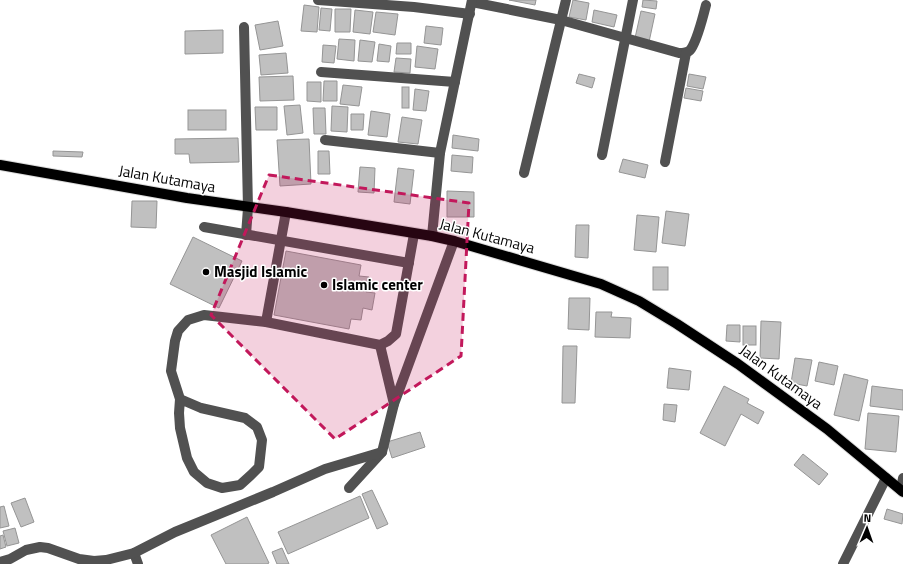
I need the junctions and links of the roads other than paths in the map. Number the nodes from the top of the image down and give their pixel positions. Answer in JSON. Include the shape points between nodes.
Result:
{"nodes":[{"id":1,"x":318,"y":0,"type":"edge"},
{"id":2,"x":566,"y":0,"type":"edge"},
{"id":3,"x":633,"y":0,"type":"edge"},
{"id":4,"x":472,"y":1,"type":"edge"},
{"id":5,"x":414,"y":4,"type":"edge"},
{"id":6,"x":706,"y":5,"type":"dead end"},
{"id":7,"x":470,"y":14,"type":"junction"},
{"id":8,"x":561,"y":20,"type":"junction"},
{"id":9,"x":244,"y":27,"type":"dead end"},
{"id":10,"x":625,"y":38,"type":"junction"},
{"id":11,"x":686,"y":53,"type":"junction"},
{"id":12,"x":322,"y":72,"type":"dead end"},
{"id":13,"x":454,"y":82,"type":"junction"},
{"id":14,"x":325,"y":140,"type":"dead end"},
{"id":15,"x":440,"y":154,"type":"junction"},
{"id":16,"x":602,"y":155,"type":"dead end"},
{"id":17,"x":665,"y":162,"type":"dead end"},
{"id":18,"x":0,"y":165,"type":"edge"},
{"id":19,"x":524,"y":173,"type":"dead end"},
{"id":20,"x":248,"y":208,"type":"junction"},
{"id":21,"x":286,"y":212,"type":"junction"},
{"id":22,"x":204,"y":227,"type":"dead end"},
{"id":23,"x":246,"y":234,"type":"junction"},
{"id":24,"x":414,"y":234,"type":"junction"},
{"id":25,"x":432,"y":236,"type":"junction"},
{"id":26,"x":281,"y":241,"type":"junction"},
{"id":27,"x":454,"y":241,"type":"junction"},
{"id":28,"x":409,"y":263,"type":"junction"},
{"id":29,"x":266,"y":322,"type":"junction"},
{"id":30,"x":380,"y":345,"type":"junction"},
{"id":31,"x":180,"y":399,"type":"junction"},
{"id":32,"x":394,"y":404,"type":"junction"},
{"id":33,"x":382,"y":452,"type":"junction"},
{"id":34,"x":886,"y":478,"type":"junction"},
{"id":35,"x":903,"y":478,"type":"edge"},
{"id":36,"x":349,"y":488,"type":"dead end"},
{"id":37,"x":902,"y":491,"type":"edge"},
{"id":38,"x":134,"y":553,"type":"junction"},
{"id":39,"x":0,"y":562,"type":"edge"},
{"id":40,"x":138,"y":564,"type":"edge"},
{"id":41,"x":843,"y":564,"type":"edge"}],
"edges":[{"from":1,"to":5,"type":"street"},
{"from":2,"to":8,"type":"street"},
{"from":3,"to":10,"type":"street"},
{"from":4,"to":7,"type":"street"},
{"from":4,"to":8,"type":"street"},
{"from":5,"to":7,"type":"street"},
{"from":6,"to":11,"type":"street","via":[[691,50]]},
{"from":7,"to":13,"type":"street"},
{"from":8,"to":10,"type":"street"},
{"from":8,"to":19,"type":"street"},
{"from":9,"to":20,"type":"street"},
{"from":10,"to":11,"type":"street"},
{"from":10,"to":16,"type":"street"},
{"from":11,"to":17,"type":"street"},
{"from":12,"to":13,"type":"street"},
{"from":13,"to":15,"type":"street"},
{"from":14,"to":15,"type":"street"},
{"from":15,"to":25,"type":"street"},
{"from":18,"to":20,"type":"main road","name":"Jalan Kutamaya"},
{"from":20,"to":21,"type":"main road","name":"Jalan Kutamaya"},
{"from":20,"to":23,"type":"street"},
{"from":21,"to":24,"type":"main road","name":"Jalan Kutamaya"},
{"from":21,"to":26,"type":"street"},
{"from":22,"to":23,"type":"street"},
{"from":23,"to":26,"type":"street"},
{"from":24,"to":25,"type":"main road","name":"Jalan Kutamaya"},
{"from":24,"to":28,"type":"street"},
{"from":25,"to":27,"type":"main road","name":"Jalan Kutamaya"},
{"from":26,"to":28,"type":"street"},
{"from":26,"to":29,"type":"street"},
{"from":27,"to":32,"type":"street"},
{"from":27,"to":34,"type":"main road","name":"Jalan Kutamaya","via":[[601,284],[639,301],[738,364],[827,429]]},
{"from":28,"to":30,"type":"street","via":[[396,334]]},
{"from":29,"to":30,"type":"street"},
{"from":29,"to":31,"type":"street","via":[[204,315],[188,320],[178,331],[171,371]]},
{"from":30,"to":32,"type":"street"},
{"from":31,"to":31,"type":"street","via":[[180,428],[187,458],[194,472],[207,483],[222,488],[240,485],[259,467],[262,440],[258,426],[245,418],[201,408]]},
{"from":32,"to":33,"type":"street"},
{"from":33,"to":36,"type":"street"},
{"from":33,"to":38,"type":"street","via":[[325,469],[175,532]]},
{"from":34,"to":37,"type":"main road","name":"Jalan Kutamaya"},
{"from":34,"to":41,"type":"street"},
{"from":35,"to":37,"type":"street"},
{"from":38,"to":39,"type":"street","via":[[94,561],[40,547],[26,550]]},
{"from":38,"to":40,"type":"street"}]}
